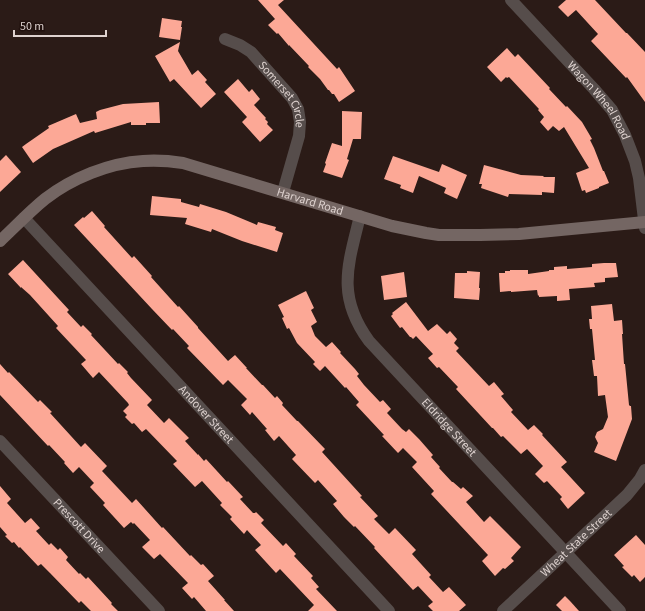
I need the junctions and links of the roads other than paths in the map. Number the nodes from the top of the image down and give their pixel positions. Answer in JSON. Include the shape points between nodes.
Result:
{"nodes":[{"id":1,"x":511,"y":0,"type":"edge"},
{"id":2,"x":225,"y":39,"type":"dead end"},
{"id":3,"x":283,"y":192,"type":"junction"},
{"id":4,"x":360,"y":216,"type":"junction"},
{"id":5,"x":24,"y":218,"type":"junction"},
{"id":6,"x":645,"y":222,"type":"edge"},
{"id":7,"x":645,"y":228,"type":"edge"},
{"id":8,"x":0,"y":241,"type":"edge"},
{"id":9,"x":0,"y":441,"type":"edge"},
{"id":10,"x":645,"y":470,"type":"edge"},
{"id":11,"x":565,"y":553,"type":"junction"},
{"id":12,"x":159,"y":611,"type":"edge"},
{"id":13,"x":389,"y":611,"type":"edge"},
{"id":14,"x":503,"y":611,"type":"edge"},
{"id":15,"x":620,"y":611,"type":"edge"}],
"edges":[{"from":1,"to":6,"type":"street","name":"Wagon Wheel Road","via":[[612,110],[635,161]]},
{"from":2,"to":3,"type":"street","name":"Somerset Circle","via":[[251,52],[292,98],[298,110],[299,136]]},
{"from":3,"to":4,"type":"street","name":"Harvard Road"},
{"from":3,"to":5,"type":"street","name":"Harvard Road","via":[[183,163],[143,161],[106,168],[72,182],[55,192]]},
{"from":4,"to":6,"type":"street","name":"Harvard Road","via":[[392,226],[446,235],[518,234]]},
{"from":4,"to":11,"type":"street","name":"Eldridge Street","via":[[347,274],[347,285],[349,300],[361,331]]},
{"from":5,"to":8,"type":"street","name":"Harvard Road"},
{"from":5,"to":13,"type":"street","name":"Andover Street"},
{"from":6,"to":7,"type":"street"},
{"from":9,"to":12,"type":"street","name":"Prescott Drive"},
{"from":10,"to":11,"type":"street","name":"Wheat State Street","via":[[627,496]]},
{"from":11,"to":14,"type":"street","name":"Wheat State Street"},
{"from":11,"to":15,"type":"street","name":"Eldridge Street"}]}
